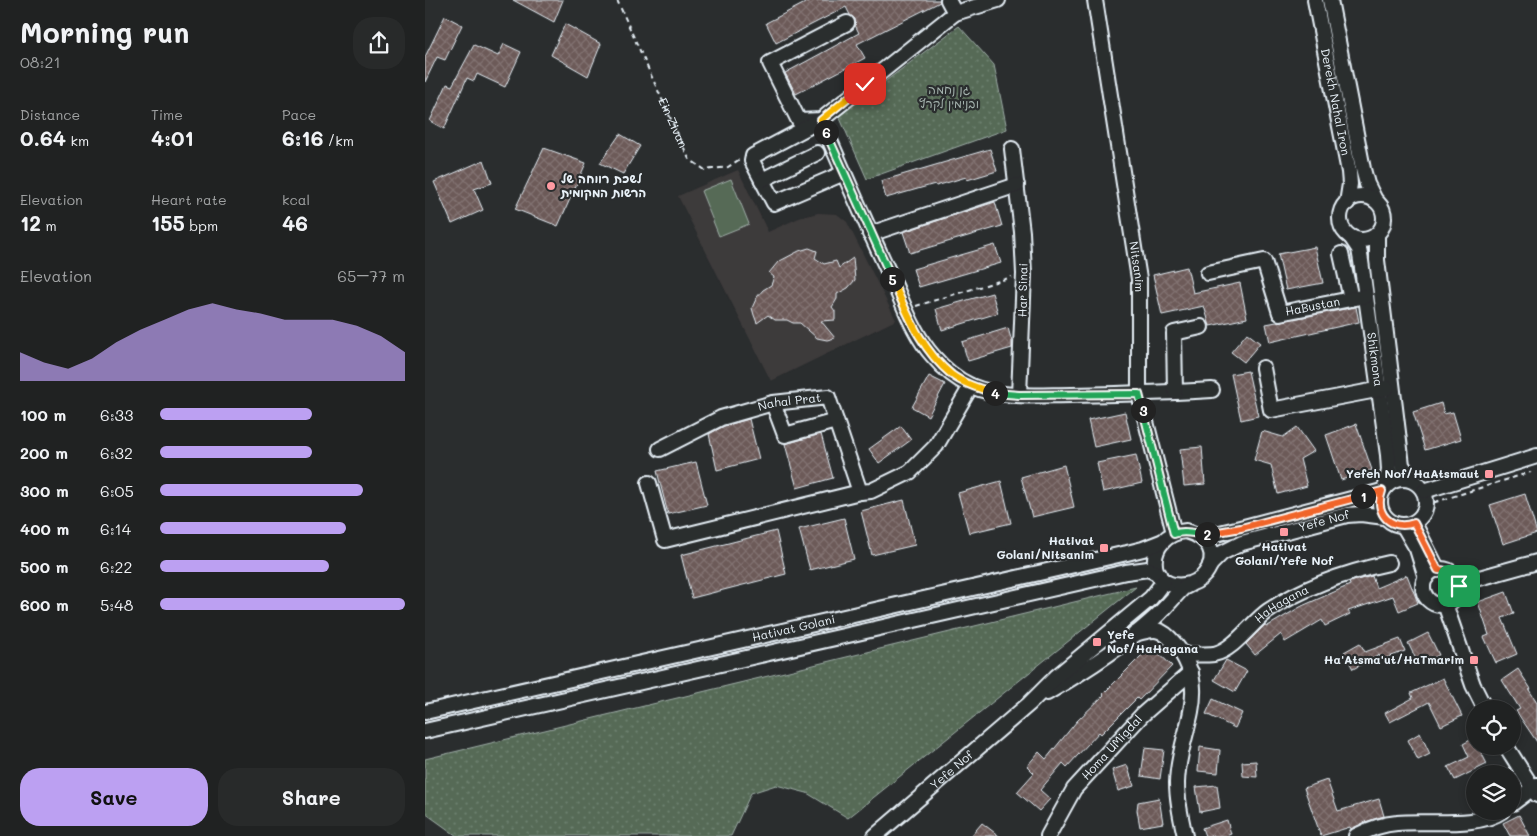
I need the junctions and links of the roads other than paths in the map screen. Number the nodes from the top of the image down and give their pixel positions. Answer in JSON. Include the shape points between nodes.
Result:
{"nodes":[{"id":1,"x":948,"y":0,"type":"edge"},
{"id":2,"x":998,"y":0,"type":"edge"},
{"id":3,"x":1095,"y":0,"type":"edge"},
{"id":4,"x":1315,"y":0,"type":"edge"},
{"id":5,"x":1330,"y":0,"type":"edge"},
{"id":6,"x":955,"y":13,"type":"junction"},
{"id":7,"x":847,"y":23,"type":"dead end"},
{"id":8,"x":821,"y":120,"type":"junction"},
{"id":9,"x":1012,"y":149,"type":"dead end"},
{"id":10,"x":817,"y":153,"type":"dead end"},
{"id":11,"x":844,"y":173,"type":"junction"},
{"id":12,"x":762,"y":180,"type":"junction"},
{"id":13,"x":1017,"y":185,"type":"junction"},
{"id":14,"x":1375,"y":200,"type":"junction"},
{"id":15,"x":1347,"y":203,"type":"junction"},
{"id":16,"x":870,"y":234,"type":"junction"},
{"id":17,"x":1377,"y":234,"type":"junction"},
{"id":18,"x":1351,"y":237,"type":"junction"},
{"id":19,"x":1341,"y":254,"type":"dead end"},
{"id":20,"x":1208,"y":273,"type":"dead end"},
{"id":21,"x":1366,"y":296,"type":"junction"},
{"id":22,"x":1351,"y":299,"type":"junction"},
{"id":23,"x":1201,"y":328,"type":"dead end"},
{"id":24,"x":1263,"y":368,"type":"dead end"},
{"id":25,"x":971,"y":386,"type":"junction"},
{"id":26,"x":1386,"y":388,"type":"junction"},
{"id":27,"x":1212,"y":390,"type":"dead end"},
{"id":28,"x":1175,"y":392,"type":"junction"},
{"id":29,"x":1139,"y":394,"type":"junction"},
{"id":30,"x":1019,"y":395,"type":"junction"},
{"id":31,"x":773,"y":403,"type":"junction"},
{"id":32,"x":836,"y":421,"type":"junction"},
{"id":33,"x":660,"y":449,"type":"dead end"},
{"id":34,"x":1537,"y":456,"type":"edge"},
{"id":35,"x":1412,"y":480,"type":"junction"},
{"id":36,"x":649,"y":483,"type":"dead end"},
{"id":37,"x":1384,"y":488,"type":"junction"},
{"id":38,"x":1424,"y":491,"type":"junction"},
{"id":39,"x":860,"y":492,"type":"junction"},
{"id":40,"x":1385,"y":517,"type":"junction"},
{"id":41,"x":1408,"y":524,"type":"junction"},
{"id":42,"x":1174,"y":534,"type":"junction"},
{"id":43,"x":1198,"y":535,"type":"junction"},
{"id":44,"x":1161,"y":542,"type":"junction"},
{"id":45,"x":1537,"y":562,"type":"edge"},
{"id":46,"x":1389,"y":563,"type":"dead end"},
{"id":47,"x":1210,"y":565,"type":"junction"},
{"id":48,"x":1438,"y":570,"type":"junction"},
{"id":49,"x":1161,"y":578,"type":"junction"},
{"id":50,"x":1426,"y":578,"type":"junction"},
{"id":51,"x":1189,"y":585,"type":"junction"},
{"id":52,"x":1459,"y":586,"type":"junction"},
{"id":53,"x":1170,"y":602,"type":"junction"},
{"id":54,"x":1445,"y":604,"type":"junction"},
{"id":55,"x":1135,"y":634,"type":"junction"},
{"id":56,"x":1171,"y":639,"type":"junction"},
{"id":57,"x":1184,"y":656,"type":"junction"},
{"id":58,"x":1191,"y":672,"type":"junction"},
{"id":59,"x":1480,"y":700,"type":"edge"},
{"id":60,"x":1029,"y":704,"type":"junction"},
{"id":61,"x":425,"y":712,"type":"edge"},
{"id":62,"x":425,"y":731,"type":"edge"},
{"id":63,"x":1512,"y":755,"type":"edge"},
{"id":64,"x":1536,"y":789,"type":"edge"},
{"id":65,"x":1521,"y":798,"type":"edge"},
{"id":66,"x":1484,"y":820,"type":"edge"},
{"id":67,"x":875,"y":836,"type":"edge"},
{"id":68,"x":1048,"y":836,"type":"edge"},
{"id":69,"x":1185,"y":836,"type":"edge"},
{"id":70,"x":1357,"y":836,"type":"edge"}],
"edges":[{"from":1,"to":6,"type":"street"},
{"from":2,"to":6,"type":"street"},
{"from":3,"to":29,"type":"street","name":"Nitsanim","via":[[1139,279]]},
{"from":4,"to":15,"type":"street","name":"Derekh Nahal Iron","via":[[1349,172]]},
{"from":5,"to":14,"type":"street","name":"Derekh Nahal Iron","via":[[1363,170]]},
{"from":6,"to":8,"type":"street"},
{"from":7,"to":8,"type":"street","via":[[771,63],[799,122]]},
{"from":8,"to":11,"type":"street"},
{"from":8,"to":12,"type":"street","via":[[753,156],[752,161]]},
{"from":9,"to":13,"type":"street","name":"Har Sinai"},
{"from":10,"to":12,"type":"street"},
{"from":11,"to":12,"type":"street","via":[[774,203]]},
{"from":11,"to":16,"type":"street"},
{"from":13,"to":16,"type":"street"},
{"from":13,"to":30,"type":"street","name":"Har Sinai","via":[[1024,274]]},
{"from":14,"to":15,"type":"street","via":[[1362,196]]},
{"from":14,"to":17,"type":"street","via":[[1384,218]]},
{"from":15,"to":18,"type":"street","via":[[1340,219],[1345,232]]},
{"from":16,"to":25,"type":"street","via":[[918,334],[932,355],[952,375]]},
{"from":17,"to":18,"type":"street","via":[[1363,240]]},
{"from":17,"to":26,"type":"street","name":"Shikmona"},
{"from":18,"to":21,"type":"street","name":"Shikmona","via":[[1359,249]]},
{"from":19,"to":22,"type":"street"},
{"from":20,"to":22,"type":"street","name":"HaBustan","via":[[1264,261],[1280,313]]},
{"from":21,"to":22,"type":"street","name":"HaBustan"},
{"from":21,"to":26,"type":"street","name":"Shikmona"},
{"from":23,"to":28,"type":"street","via":[[1174,333]]},
{"from":24,"to":26,"type":"street","via":[[1271,410]]},
{"from":25,"to":30,"type":"street"},
{"from":25,"to":39,"type":"street","via":[[936,446],[910,472],[871,491]]},
{"from":26,"to":35,"type":"street","name":"Shikmona","via":[[1402,465]]},
{"from":26,"to":37,"type":"street","name":"Shikmona","via":[[1389,470]]},
{"from":27,"to":28,"type":"street"},
{"from":28,"to":29,"type":"street"},
{"from":29,"to":30,"type":"street"},
{"from":29,"to":42,"type":"street","name":"Nitsanim"},
{"from":31,"to":32,"type":"street","name":"Nahal Prat","via":[[828,397]]},
{"from":31,"to":32,"type":"street","via":[[785,435]]},
{"from":31,"to":33,"type":"street","name":"Nahal Prat","via":[[721,418]]},
{"from":32,"to":39,"type":"street","name":"Nahal Prat"},
{"from":34,"to":38,"type":"street"},
{"from":35,"to":37,"type":"street","via":[[1399,479]]},
{"from":35,"to":38,"type":"street"},
{"from":36,"to":39,"type":"street","via":[[665,540]]},
{"from":37,"to":40,"type":"street","via":[[1379,503]]},
{"from":37,"to":43,"type":"street","name":"Yefe Nof","via":[[1241,528]]},
{"from":38,"to":41,"type":"street","via":[[1426,505],[1420,518]]},
{"from":40,"to":41,"type":"street","via":[[1391,522]]},
{"from":40,"to":47,"type":"street","name":"Yefe Nof","via":[[1347,515],[1242,543],[1222,553]]},
{"from":41,"to":48,"type":"street"},
{"from":41,"to":50,"type":"street"},
{"from":42,"to":43,"type":"street","via":[[1186,531]]},
{"from":42,"to":44,"type":"street"},
{"from":43,"to":47,"type":"street","via":[[1210,548]]},
{"from":44,"to":49,"type":"street","via":[[1155,561]]},
{"from":44,"to":61,"type":"street","name":"Hativat Golani","via":[[1108,558]]},
{"from":45,"to":52,"type":"street"},
{"from":46,"to":57,"type":"street","name":"HaHagana","via":[[1361,569],[1295,596],[1268,612],[1221,651]]},
{"from":47,"to":51,"type":"street","via":[[1204,576]]},
{"from":48,"to":50,"type":"street"},
{"from":48,"to":52,"type":"street","via":[[1450,572]]},
{"from":49,"to":51,"type":"street","via":[[1177,586]]},
{"from":49,"to":60,"type":"street","name":"Yefe Nof","via":[[1151,598],[1055,677]]},
{"from":49,"to":62,"type":"street","name":"Hativat Golani","via":[[1148,569],[1126,572]]},
{"from":50,"to":54,"type":"street","via":[[1423,583],[1425,595],[1433,603]]},
{"from":51,"to":53,"type":"street","name":"Yefe Nof"},
{"from":52,"to":54,"type":"street","via":[[1455,598]]},
{"from":53,"to":55,"type":"street","name":"Yefe Nof"},
{"from":53,"to":56,"type":"street","via":[[1168,623]]},
{"from":54,"to":59,"type":"street"},
{"from":55,"to":56,"type":"street","via":[[1156,629]]},
{"from":55,"to":60,"type":"street","name":"Yefe Nof"},
{"from":56,"to":57,"type":"street"},
{"from":57,"to":58,"type":"street"},
{"from":58,"to":68,"type":"street","name":"Homa UMigdal","via":[[1142,715],[1074,789]]},
{"from":58,"to":69,"type":"street","via":[[1194,702],[1177,782]]},
{"from":60,"to":67,"type":"street","name":"Yefe Nof"},
{"from":63,"to":64,"type":"street"},
{"from":64,"to":65,"type":"street"},
{"from":66,"to":70,"type":"street","via":[[1395,823],[1369,829]]}]}
